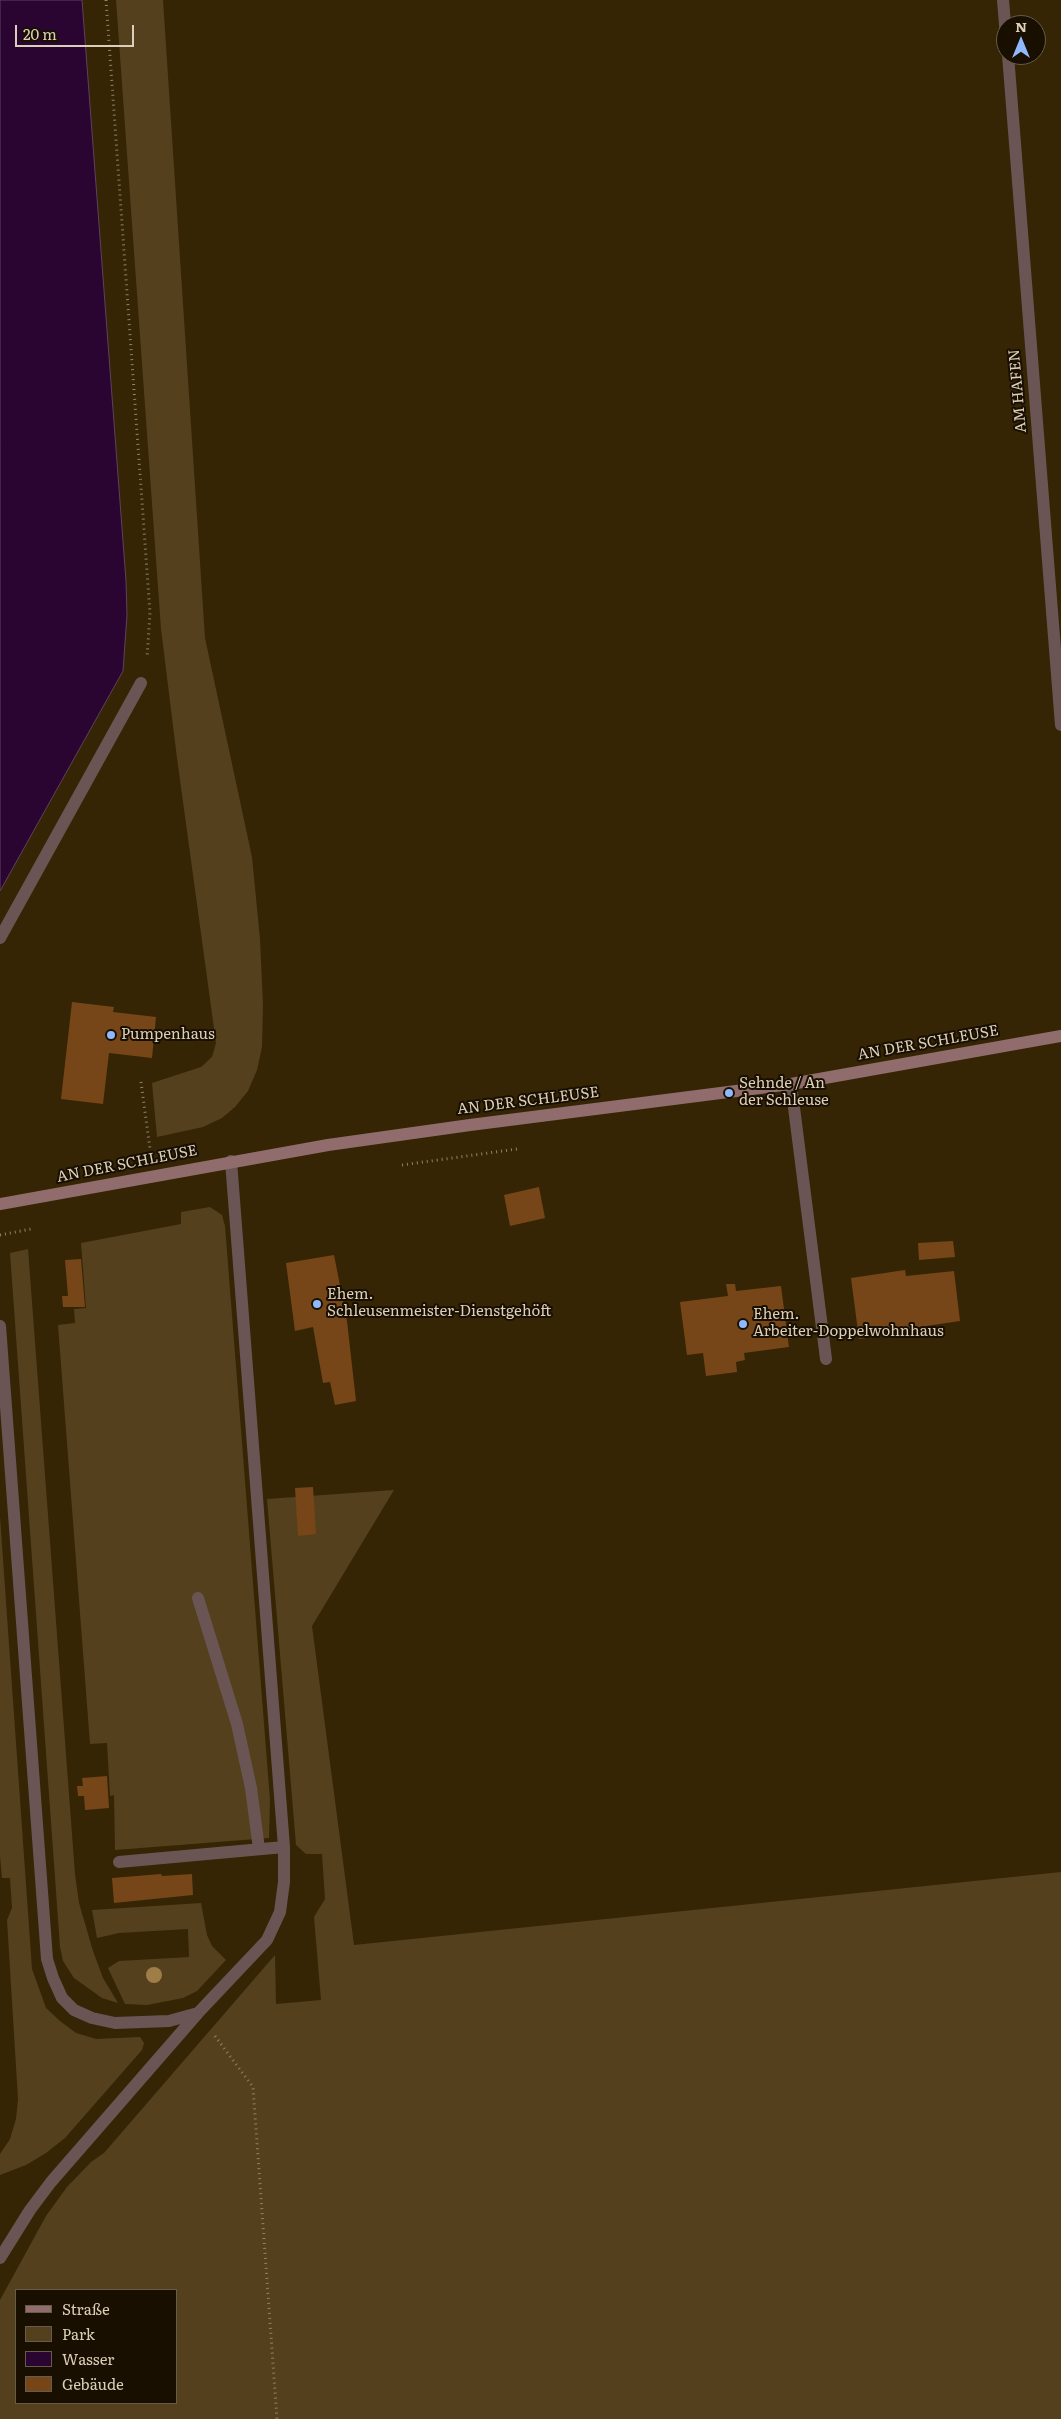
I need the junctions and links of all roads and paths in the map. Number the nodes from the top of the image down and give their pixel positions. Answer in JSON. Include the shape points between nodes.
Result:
{"nodes":[{"id":1,"x":106,"y":0,"type":"edge"},
{"id":2,"x":1003,"y":0,"type":"edge"},
{"id":3,"x":1004,"y":15,"type":"edge"},
{"id":4,"x":1009,"y":65,"type":"edge"},
{"id":5,"x":141,"y":683,"type":"joint"},
{"id":6,"x":1061,"y":725,"type":"edge"},
{"id":7,"x":0,"y":938,"type":"edge"},
{"id":8,"x":1061,"y":1036,"type":"edge"},
{"id":9,"x":141,"y":1082,"type":"dead end"},
{"id":10,"x":791,"y":1084,"type":"junction"},
{"id":11,"x":149,"y":1145,"type":"dead end"},
{"id":12,"x":231,"y":1161,"type":"junction"},
{"id":13,"x":0,"y":1204,"type":"edge"},
{"id":14,"x":0,"y":1326,"type":"edge"},
{"id":15,"x":826,"y":1359,"type":"dead end"},
{"id":16,"x":198,"y":1598,"type":"dead end"},
{"id":17,"x":284,"y":1846,"type":"junction"},
{"id":18,"x":259,"y":1849,"type":"junction"},
{"id":19,"x":119,"y":1862,"type":"dead end"},
{"id":20,"x":198,"y":2014,"type":"junction"},
{"id":21,"x":0,"y":2258,"type":"edge"},
{"id":22,"x":277,"y":2419,"type":"edge"}],
"edges":[{"from":1,"to":5,"type":"path","via":[[150,613]]},
{"from":2,"to":3,"type":"lane"},
{"from":4,"to":6,"type":"lane","name":"AM HAFEN"},
{"from":5,"to":7,"type":"lane"},
{"from":8,"to":10,"type":"main road","name":"AN DER SCHLEUSE"},
{"from":9,"to":11,"type":"path"},
{"from":10,"to":12,"type":"main road","name":"AN DER SCHLEUSE","via":[[470,1125]]},
{"from":10,"to":15,"type":"lane"},
{"from":12,"to":13,"type":"main road","name":"AN DER SCHLEUSE"},
{"from":12,"to":17,"type":"lane"},
{"from":14,"to":20,"type":"lane","via":[[47,1959],[52,1978],[62,1998],[74,2010],[92,2018],[143,2024]]},
{"from":16,"to":18,"type":"lane","via":[[237,1724],[251,1788]]},
{"from":17,"to":18,"type":"lane"},
{"from":17,"to":20,"type":"lane","via":[[280,1912],[267,1940]]},
{"from":18,"to":19,"type":"lane"},
{"from":20,"to":21,"type":"lane","via":[[51,2182]]},
{"from":20,"to":22,"type":"path","via":[[253,2087]]}]}
